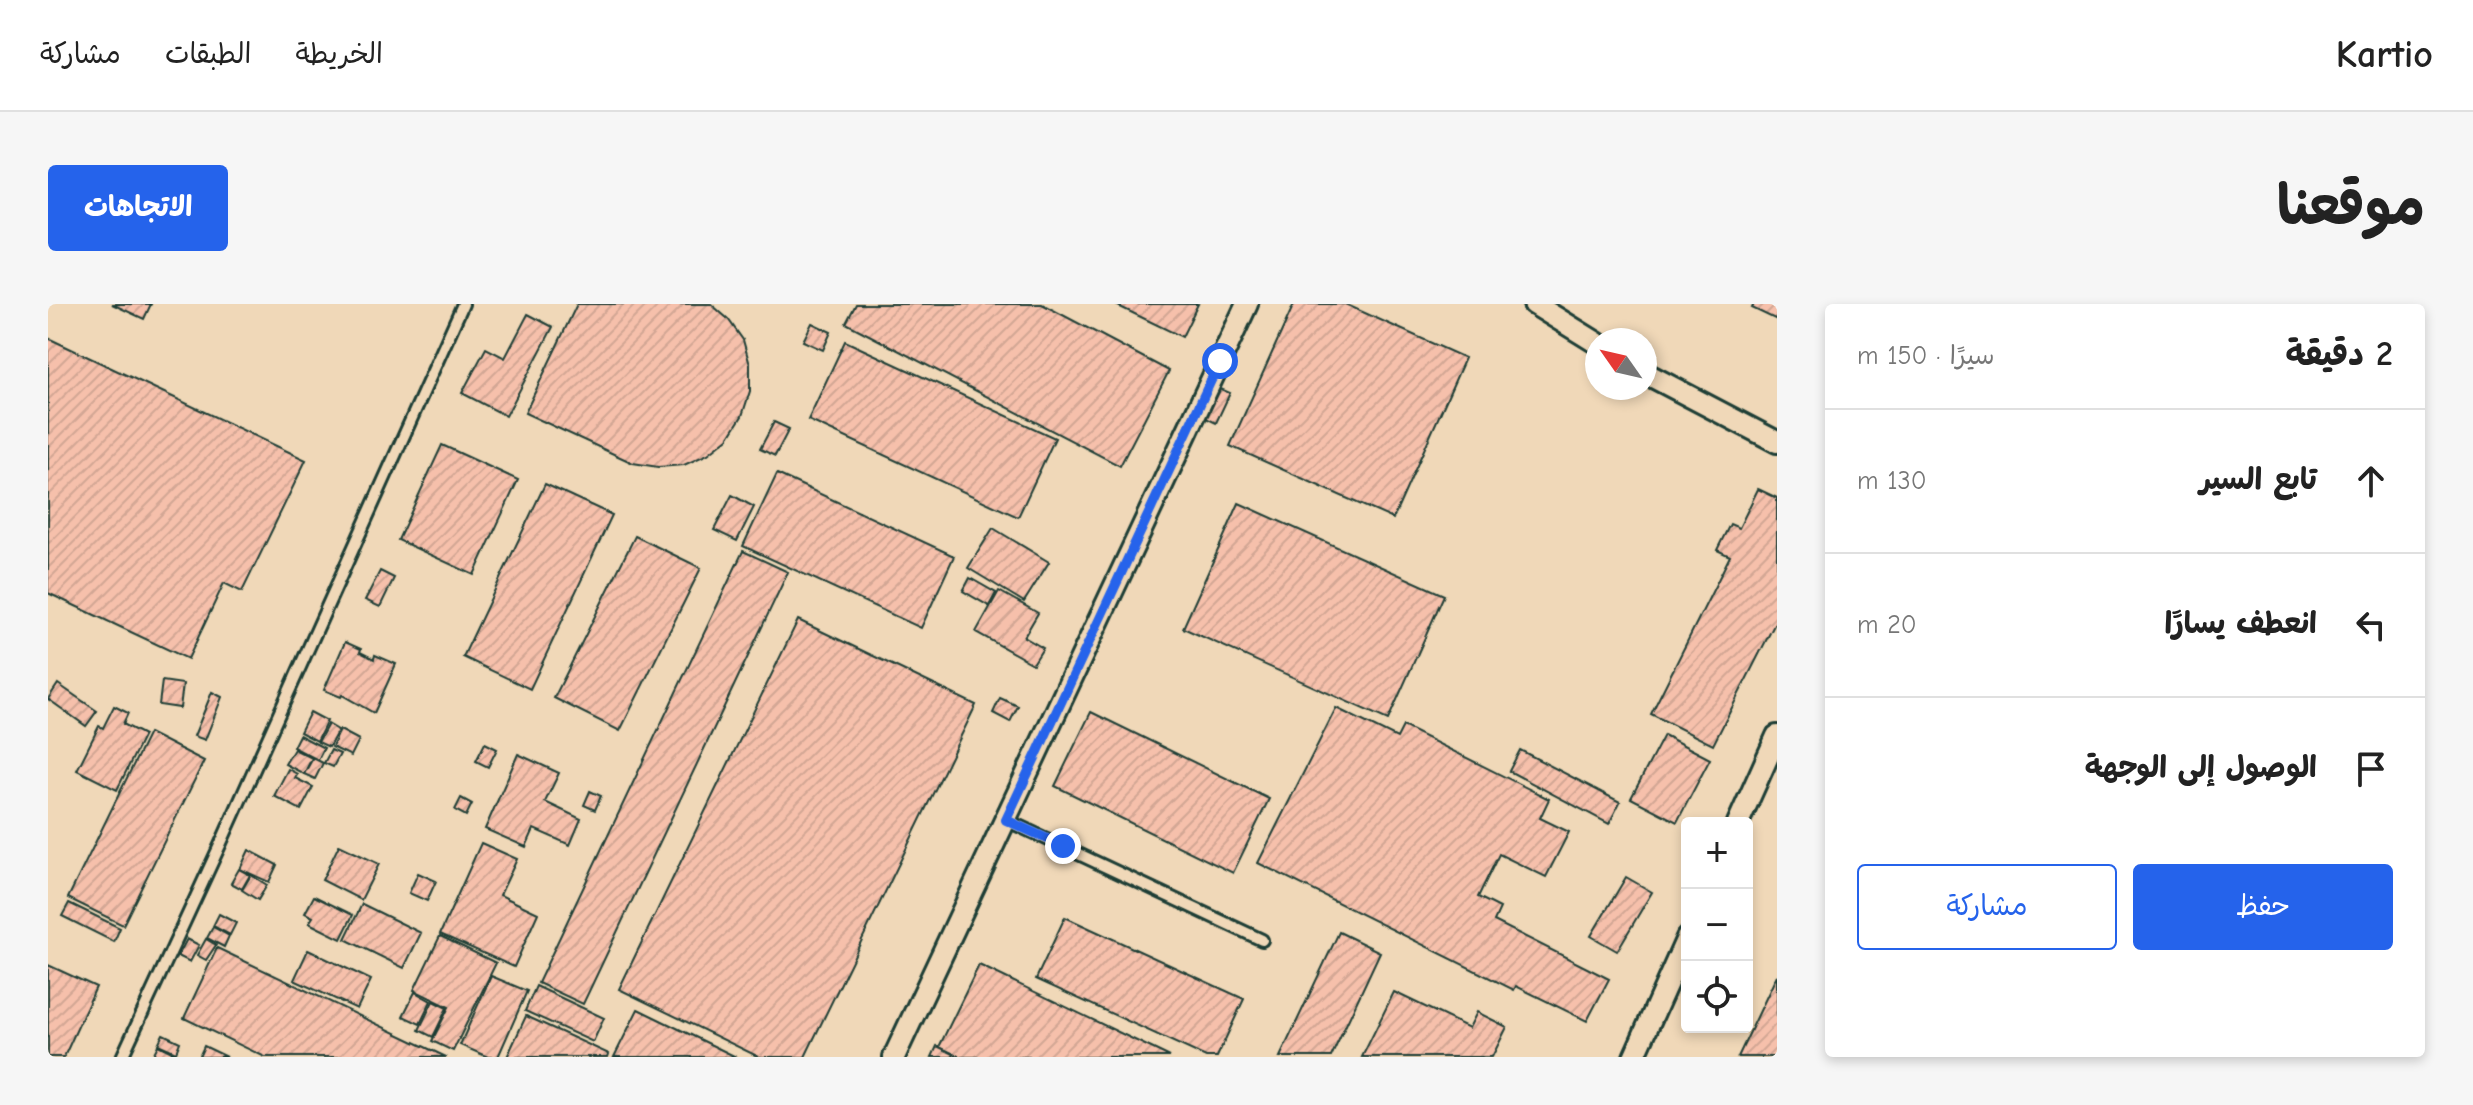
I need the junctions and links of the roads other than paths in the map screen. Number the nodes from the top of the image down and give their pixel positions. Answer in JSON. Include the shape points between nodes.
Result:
{"nodes":[{"id":1,"x":463,"y":304,"type":"edge"},
{"id":2,"x":1247,"y":304,"type":"edge"},
{"id":3,"x":1534,"y":304,"type":"edge"},
{"id":4,"x":1585,"y":336,"type":"edge"},
{"id":5,"x":1657,"y":379,"type":"edge"},
{"id":6,"x":1775,"y":436,"type":"edge"},
{"id":7,"x":1777,"y":736,"type":"edge"},
{"id":8,"x":1741,"y":817,"type":"edge"},
{"id":9,"x":1006,"y":820,"type":"junction"},
{"id":10,"x":1262,"y":940,"type":"dead end"},
{"id":11,"x":1681,"y":951,"type":"edge"},
{"id":12,"x":122,"y":1057,"type":"edge"},
{"id":13,"x":894,"y":1057,"type":"edge"},
{"id":14,"x":1634,"y":1057,"type":"edge"}],
"edges":[{"from":1,"to":12,"type":"lane"},
{"from":2,"to":9,"type":"street"},
{"from":3,"to":4,"type":"street"},
{"from":5,"to":6,"type":"street"},
{"from":7,"to":8,"type":"street"},
{"from":9,"to":10,"type":"lane"},
{"from":9,"to":13,"type":"street"},
{"from":11,"to":14,"type":"street"}]}
